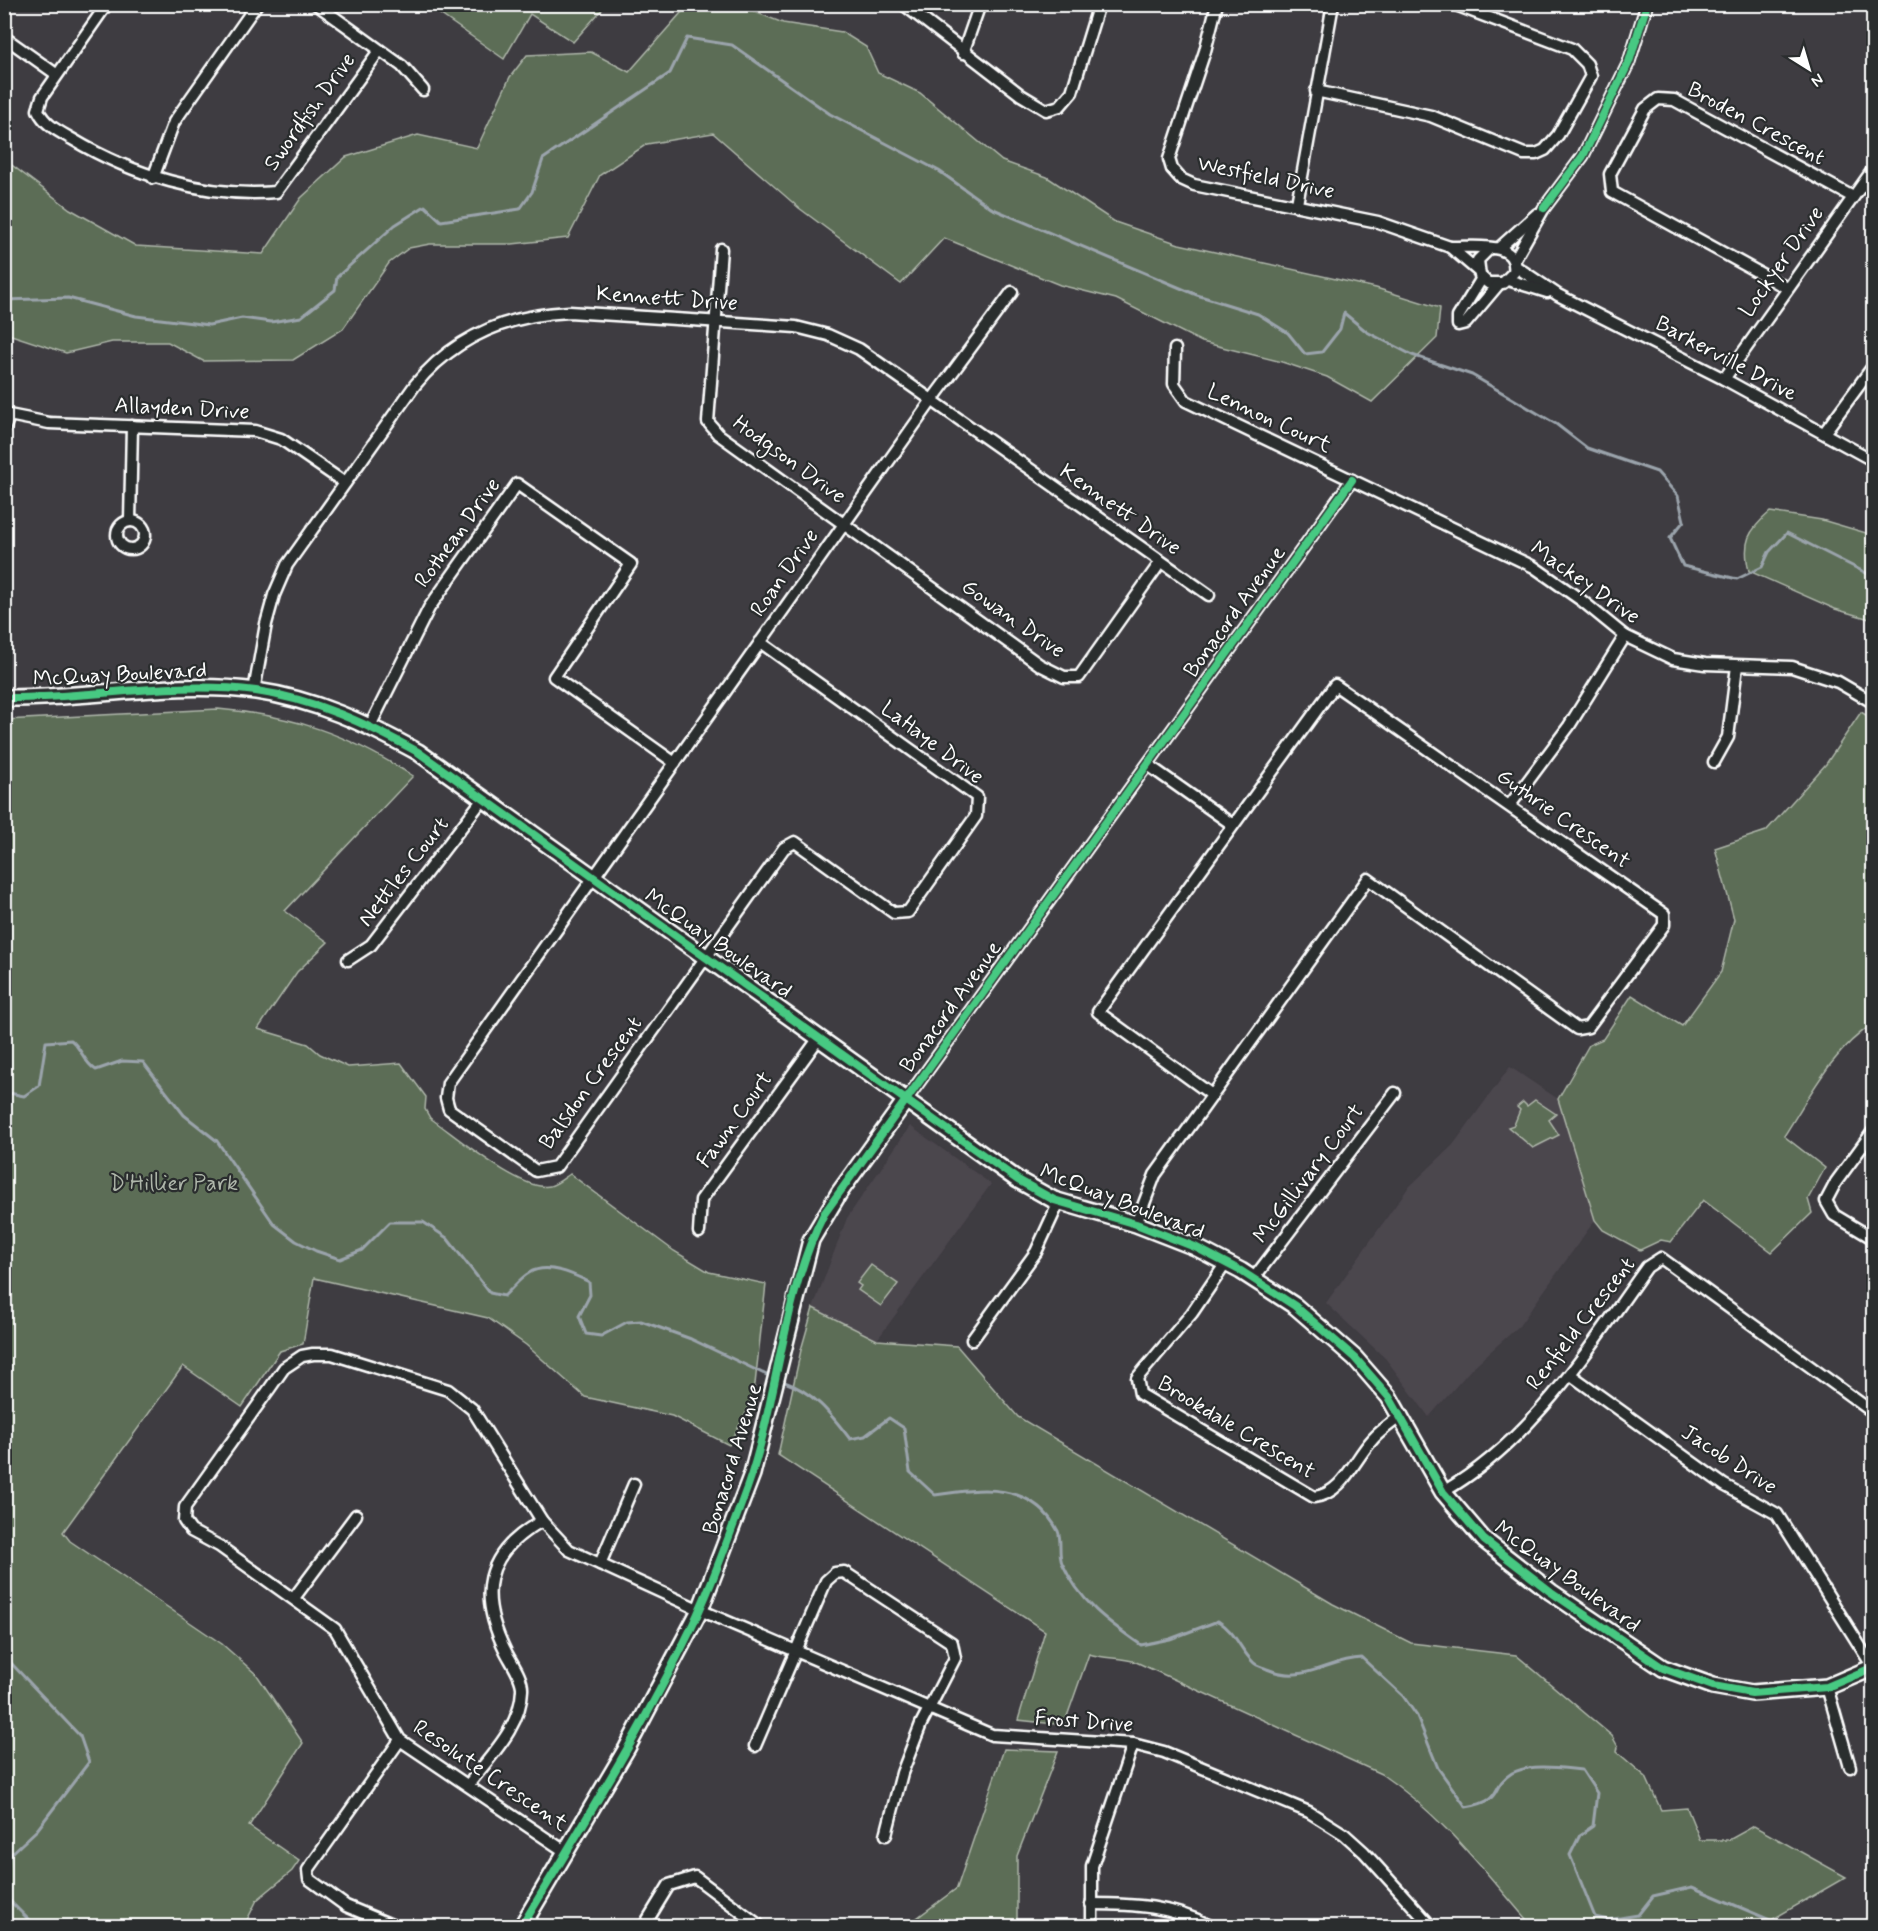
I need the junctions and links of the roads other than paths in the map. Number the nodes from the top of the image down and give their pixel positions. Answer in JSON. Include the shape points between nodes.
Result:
{"nodes":[{"id":1,"x":107,"y":4,"type":"edge"},
{"id":2,"x":257,"y":4,"type":"edge"},
{"id":3,"x":316,"y":4,"type":"edge"},
{"id":4,"x":903,"y":4,"type":"edge"},
{"id":5,"x":980,"y":4,"type":"edge"},
{"id":6,"x":1099,"y":4,"type":"edge"},
{"id":7,"x":1217,"y":4,"type":"edge"},
{"id":8,"x":1333,"y":4,"type":"edge"},
{"id":9,"x":1453,"y":4,"type":"edge"},
{"id":10,"x":1647,"y":4,"type":"edge"},
{"id":11,"x":4,"y":37,"type":"edge"},
{"id":12,"x":379,"y":51,"type":"junction"},
{"id":13,"x":963,"y":52,"type":"junction"},
{"id":14,"x":56,"y":74,"type":"junction"},
{"id":15,"x":423,"y":90,"type":"dead end"},
{"id":16,"x":1316,"y":92,"type":"junction"},
{"id":17,"x":1874,"y":168,"type":"edge"},
{"id":18,"x":153,"y":177,"type":"junction"},
{"id":19,"x":1853,"y":197,"type":"junction"},
{"id":20,"x":1297,"y":204,"type":"junction"},
{"id":21,"x":1544,"y":208,"type":"junction"},
{"id":22,"x":1450,"y":247,"type":"junction"},
{"id":23,"x":1494,"y":248,"type":"junction"},
{"id":24,"x":721,"y":249,"type":"dead end"},
{"id":25,"x":1514,"y":264,"type":"junction"},
{"id":26,"x":1480,"y":275,"type":"junction"},
{"id":27,"x":1503,"y":282,"type":"junction"},
{"id":28,"x":1786,"y":288,"type":"junction"},
{"id":29,"x":1012,"y":292,"type":"dead end"},
{"id":30,"x":1558,"y":295,"type":"junction"},
{"id":31,"x":714,"y":321,"type":"junction"},
{"id":32,"x":1175,"y":349,"type":"dead end"},
{"id":33,"x":1874,"y":365,"type":"edge"},
{"id":34,"x":1724,"y":379,"type":"junction"},
{"id":35,"x":932,"y":400,"type":"junction"},
{"id":36,"x":7,"y":415,"type":"edge"},
{"id":37,"x":132,"y":426,"type":"junction"},
{"id":38,"x":4,"y":430,"type":"edge"},
{"id":39,"x":1824,"y":433,"type":"junction"},
{"id":40,"x":1874,"y":460,"type":"edge"},
{"id":41,"x":1352,"y":480,"type":"junction"},
{"id":42,"x":345,"y":483,"type":"junction"},
{"id":43,"x":130,"y":521,"type":"dead end"},
{"id":44,"x":844,"y":524,"type":"junction"},
{"id":45,"x":1160,"y":563,"type":"junction"},
{"id":46,"x":1209,"y":596,"type":"dead end"},
{"id":47,"x":1625,"y":636,"type":"junction"},
{"id":48,"x":760,"y":642,"type":"junction"},
{"id":49,"x":1737,"y":666,"type":"junction"},
{"id":50,"x":254,"y":691,"type":"junction"},
{"id":51,"x":4,"y":698,"type":"edge"},
{"id":52,"x":1874,"y":703,"type":"edge"},
{"id":53,"x":370,"y":726,"type":"junction"},
{"id":54,"x":1714,"y":762,"type":"dead end"},
{"id":55,"x":675,"y":763,"type":"junction"},
{"id":56,"x":1148,"y":765,"type":"junction"},
{"id":57,"x":483,"y":799,"type":"junction"},
{"id":58,"x":1510,"y":805,"type":"junction"},
{"id":59,"x":1233,"y":825,"type":"junction"},
{"id":60,"x":593,"y":878,"type":"junction"},
{"id":61,"x":705,"y":957,"type":"junction"},
{"id":62,"x":348,"y":960,"type":"dead end"},
{"id":63,"x":819,"y":1038,"type":"junction"},
{"id":64,"x":1395,"y":1093,"type":"dead end"},
{"id":65,"x":1212,"y":1095,"type":"junction"},
{"id":66,"x":906,"y":1100,"type":"junction"},
{"id":67,"x":1874,"y":1130,"type":"edge"},
{"id":68,"x":1059,"y":1202,"type":"junction"},
{"id":69,"x":1136,"y":1224,"type":"junction"},
{"id":70,"x":699,"y":1232,"type":"dead end"},
{"id":71,"x":1874,"y":1239,"type":"edge"},
{"id":72,"x":1226,"y":1263,"type":"junction"},
{"id":73,"x":1254,"y":1278,"type":"junction"},
{"id":74,"x":972,"y":1340,"type":"dead end"},
{"id":75,"x":1571,"y":1375,"type":"junction"},
{"id":76,"x":1874,"y":1413,"type":"edge"},
{"id":77,"x":1402,"y":1415,"type":"junction"},
{"id":78,"x":634,"y":1484,"type":"dead end"},
{"id":79,"x":1443,"y":1492,"type":"junction"},
{"id":80,"x":356,"y":1515,"type":"dead end"},
{"id":81,"x":542,"y":1521,"type":"junction"},
{"id":82,"x":600,"y":1564,"type":"junction"},
{"id":83,"x":294,"y":1598,"type":"junction"},
{"id":84,"x":700,"y":1610,"type":"junction"},
{"id":85,"x":796,"y":1650,"type":"junction"},
{"id":86,"x":1873,"y":1667,"type":"edge"},
{"id":87,"x":1827,"y":1687,"type":"junction"},
{"id":88,"x":927,"y":1709,"type":"junction"},
{"id":89,"x":400,"y":1740,"type":"junction"},
{"id":90,"x":1133,"y":1744,"type":"junction"},
{"id":91,"x":755,"y":1746,"type":"dead end"},
{"id":92,"x":1850,"y":1767,"type":"dead end"},
{"id":93,"x":469,"y":1784,"type":"junction"},
{"id":94,"x":886,"y":1835,"type":"dead end"},
{"id":95,"x":566,"y":1852,"type":"junction"},
{"id":96,"x":1091,"y":1905,"type":"junction"},
{"id":97,"x":394,"y":1926,"type":"edge"},
{"id":98,"x":522,"y":1926,"type":"edge"},
{"id":99,"x":644,"y":1926,"type":"edge"},
{"id":100,"x":760,"y":1926,"type":"edge"},
{"id":101,"x":1092,"y":1926,"type":"edge"},
{"id":102,"x":1210,"y":1926,"type":"edge"},
{"id":103,"x":1431,"y":1926,"type":"edge"}],
"edges":[{"from":1,"to":14,"type":"street"},
{"from":2,"to":18,"type":"street","via":[[174,122]]},
{"from":3,"to":12,"type":"street"},
{"from":4,"to":13,"type":"street"},
{"from":5,"to":13,"type":"street"},
{"from":6,"to":13,"type":"street","via":[[1072,92],[1060,106],[1046,110],[1035,104]]},
{"from":7,"to":20,"type":"street","name":"Westfield Drive","via":[[1172,148],[1172,169],[1194,186]]},
{"from":8,"to":16,"type":"street"},
{"from":9,"to":16,"type":"street","via":[[1572,49],[1587,64],[1591,76],[1558,135],[1545,150],[1524,154],[1431,116]]},
{"from":10,"to":21,"type":"street","via":[[1629,62],[1583,156]]},
{"from":11,"to":14,"type":"street"},
{"from":12,"to":15,"type":"street","via":[[402,66]]},
{"from":12,"to":18,"type":"street","name":"Swordfish Drive","via":[[276,192],[245,195]]},
{"from":14,"to":18,"type":"street","name":"Swordfish Drive","via":[[38,110],[44,120],[96,154]]},
{"from":16,"to":20,"type":"street"},
{"from":17,"to":19,"type":"street","name":"Lockyer Drive"},
{"from":19,"to":28,"type":"street","name":"Lockyer Drive"},
{"from":19,"to":28,"type":"street","name":"Broden Crescent","via":[[1674,100],[1658,99],[1645,109],[1610,174],[1612,192]]},
{"from":20,"to":22,"type":"street","name":"Westfield Drive","via":[[1378,222]]},
{"from":21,"to":23,"type":"street"},
{"from":21,"to":25,"type":"street"},
{"from":22,"to":23,"type":"street"},
{"from":22,"to":26,"type":"street","name":"Westfield Drive"},
{"from":23,"to":25,"type":"street","via":[[1509,252]]},
{"from":23,"to":26,"type":"street","via":[[1480,255]]},
{"from":24,"to":31,"type":"street"},
{"from":25,"to":27,"type":"street"},
{"from":25,"to":30,"type":"street","name":"Barkerville Drive"},
{"from":26,"to":27,"type":"street","via":[[1488,283]]},
{"from":26,"to":27,"type":"street","via":[[1458,317],[1458,325],[1466,323]]},
{"from":27,"to":30,"type":"street","name":"Barkerville Drive"},
{"from":28,"to":34,"type":"street","name":"Lockyer Drive"},
{"from":29,"to":35,"type":"street","name":"Roan Drive"},
{"from":30,"to":34,"type":"street","name":"Barkerville Drive"},
{"from":31,"to":35,"type":"street","name":"Kennett Drive","via":[[795,327],[828,335],[859,349]]},
{"from":31,"to":42,"type":"street","name":"Kennett Drive","via":[[540,313],[486,329],[431,365]]},
{"from":31,"to":44,"type":"street","name":"Hodgson Drive","via":[[708,422],[718,435]]},
{"from":32,"to":41,"type":"street","name":"Lennon Court","via":[[1174,384],[1186,401]]},
{"from":33,"to":39,"type":"street"},
{"from":34,"to":39,"type":"street","name":"Barkerville Drive"},
{"from":35,"to":44,"type":"street","name":"Roan Drive"},
{"from":35,"to":45,"type":"street","name":"Kennett Drive"},
{"from":36,"to":37,"type":"street","name":"Allayden Drive","via":[[49,423]]},
{"from":36,"to":38,"type":"street"},
{"from":37,"to":42,"type":"street","name":"Allayden Drive","via":[[255,431],[281,439]]},
{"from":37,"to":43,"type":"street"},
{"from":39,"to":40,"type":"street","name":"Barkerville Drive"},
{"from":41,"to":47,"type":"street","name":"Mackey Drive","via":[[1534,567]]},
{"from":41,"to":56,"type":"street","name":"Bonacord Avenue"},
{"from":42,"to":50,"type":"street","name":"Kennett Drive","via":[[287,565],[278,585],[266,624]]},
{"from":44,"to":45,"type":"street","name":"Gowan Drive","via":[[1040,665],[1064,677],[1078,676]]},
{"from":44,"to":48,"type":"street","name":"Roan Drive"},
{"from":45,"to":46,"type":"street","name":"Kennett Drive"},
{"from":47,"to":49,"type":"street","name":"Mackey Drive","via":[[1673,659]]},
{"from":47,"to":58,"type":"street","via":[[1569,726]]},
{"from":48,"to":55,"type":"street","name":"Roan Drive"},
{"from":48,"to":61,"type":"street","name":"LaHaye Drive","via":[[977,797],[976,816],[908,912],[894,913],[795,842],[783,848]]},
{"from":49,"to":52,"type":"street","name":"Mackey Drive","via":[[1792,667],[1820,674]]},
{"from":49,"to":54,"type":"street","via":[[1728,737]]},
{"from":50,"to":51,"type":"street","name":"McQuay Boulevard","via":[[199,688]]},
{"from":50,"to":53,"type":"street","name":"McQuay Boulevard","via":[[311,704]]},
{"from":53,"to":55,"type":"street","name":"Rothean Drive","via":[[429,608],[517,484],[631,564],[554,677]]},
{"from":53,"to":57,"type":"street","name":"McQuay Boulevard","via":[[418,752]]},
{"from":55,"to":60,"type":"street","name":"Roan Drive"},
{"from":56,"to":59,"type":"street"},
{"from":56,"to":66,"type":"street","name":"Bonacord Avenue"},
{"from":57,"to":60,"type":"street","name":"McQuay Boulevard"},
{"from":57,"to":62,"type":"street","name":"Nettles Court","via":[[371,945]]},
{"from":58,"to":59,"type":"street","name":"Guthrie Crescent","via":[[1335,685]]},
{"from":58,"to":65,"type":"street","name":"Guthrie Crescent","via":[[1664,914],[1664,925],[1588,1027],[1578,1029],[1368,879]]},
{"from":59,"to":65,"type":"street","name":"Guthrie Crescent","via":[[1098,1012]]},
{"from":60,"to":61,"type":"street","name":"McQuay Boulevard"},
{"from":60,"to":61,"type":"street","name":"Balsdon Crescent","via":[[448,1083],[449,1109],[507,1150],[536,1170],[556,1167]]},
{"from":61,"to":63,"type":"street","name":"McQuay Boulevard"},
{"from":63,"to":66,"type":"street","name":"McQuay Boulevard"},
{"from":63,"to":70,"type":"street","name":"Fawn Court","via":[[701,1200]]},
{"from":64,"to":73,"type":"street","name":"McGillivary Court"},
{"from":65,"to":69,"type":"street","name":"Guthrie Crescent","via":[[1155,1175]]},
{"from":66,"to":68,"type":"street","name":"McQuay Boulevard","via":[[1018,1180]]},
{"from":66,"to":84,"type":"street","name":"Bonacord Avenue","via":[[838,1193],[811,1240],[752,1474]]},
{"from":67,"to":71,"type":"street","via":[[1826,1201],[1834,1215]]},
{"from":68,"to":69,"type":"street","name":"McQuay Boulevard"},
{"from":68,"to":74,"type":"street","via":[[1036,1252]]},
{"from":69,"to":72,"type":"street","name":"McQuay Boulevard"},
{"from":72,"to":73,"type":"street","name":"McQuay Boulevard"},
{"from":72,"to":77,"type":"street","name":"Brookdale Crescent","via":[[1192,1313],[1137,1378],[1140,1394],[1314,1497],[1325,1496],[1336,1488],[1372,1440]]},
{"from":73,"to":77,"type":"street","name":"McQuay Boulevard","via":[[1332,1336],[1375,1379]]},
{"from":75,"to":76,"type":"street","name":"Renfield Crescent","via":[[1647,1267],[1661,1258]]},
{"from":75,"to":79,"type":"street","name":"Renfield Crescent","via":[[1485,1466]]},
{"from":75,"to":86,"type":"street","name":"Jacob Drive","via":[[1724,1485],[1777,1514]]},
{"from":77,"to":79,"type":"street","name":"McQuay Boulevard"},
{"from":78,"to":82,"type":"street"},
{"from":79,"to":87,"type":"street","name":"McQuay Boulevard","via":[[1484,1540],[1506,1559],[1663,1668],[1713,1686],[1752,1693]]},
{"from":80,"to":83,"type":"street"},
{"from":81,"to":82,"type":"street","name":"Resolute Crescent","via":[[569,1550]]},
{"from":81,"to":83,"type":"street","name":"Resolute Crescent","via":[[472,1409],[448,1390],[332,1354],[302,1356],[284,1368],[185,1507],[184,1521],[191,1531]]},
{"from":81,"to":93,"type":"street","via":[[505,1550],[492,1572],[489,1604],[493,1626],[523,1686],[521,1706],[510,1729]]},
{"from":82,"to":84,"type":"street","name":"Resolute Crescent"},
{"from":83,"to":89,"type":"street","name":"Resolute Crescent","via":[[335,1629]]},
{"from":84,"to":85,"type":"street","name":"Frost Drive"},
{"from":84,"to":95,"type":"street","name":"Bonacord Avenue","via":[[627,1749]]},
{"from":85,"to":88,"type":"street","name":"Frost Drive"},
{"from":85,"to":88,"type":"street","via":[[826,1581],[835,1573],[844,1572],[952,1643],[955,1658]]},
{"from":85,"to":91,"type":"street"},
{"from":86,"to":87,"type":"street","name":"McQuay Boulevard"},
{"from":87,"to":92,"type":"street"},
{"from":88,"to":90,"type":"street","name":"Frost Drive","via":[[992,1735]]},
{"from":88,"to":94,"type":"street","via":[[902,1773]]},
{"from":89,"to":93,"type":"street","name":"Resolute Crescent"},
{"from":89,"to":97,"type":"street","via":[[308,1870],[309,1879],[346,1906]]},
{"from":90,"to":96,"type":"street","via":[[1092,1866]]},
{"from":90,"to":103,"type":"street","name":"Frost Drive","via":[[1164,1752],[1309,1812],[1364,1852]]},
{"from":93,"to":95,"type":"street","name":"Resolute Crescent"},
{"from":95,"to":98,"type":"street","name":"Bonacord Avenue"},
{"from":96,"to":101,"type":"street"},
{"from":96,"to":102,"type":"street","via":[[1173,1910]]},
{"from":99,"to":100,"type":"street","via":[[669,1885],[695,1877]]}]}
